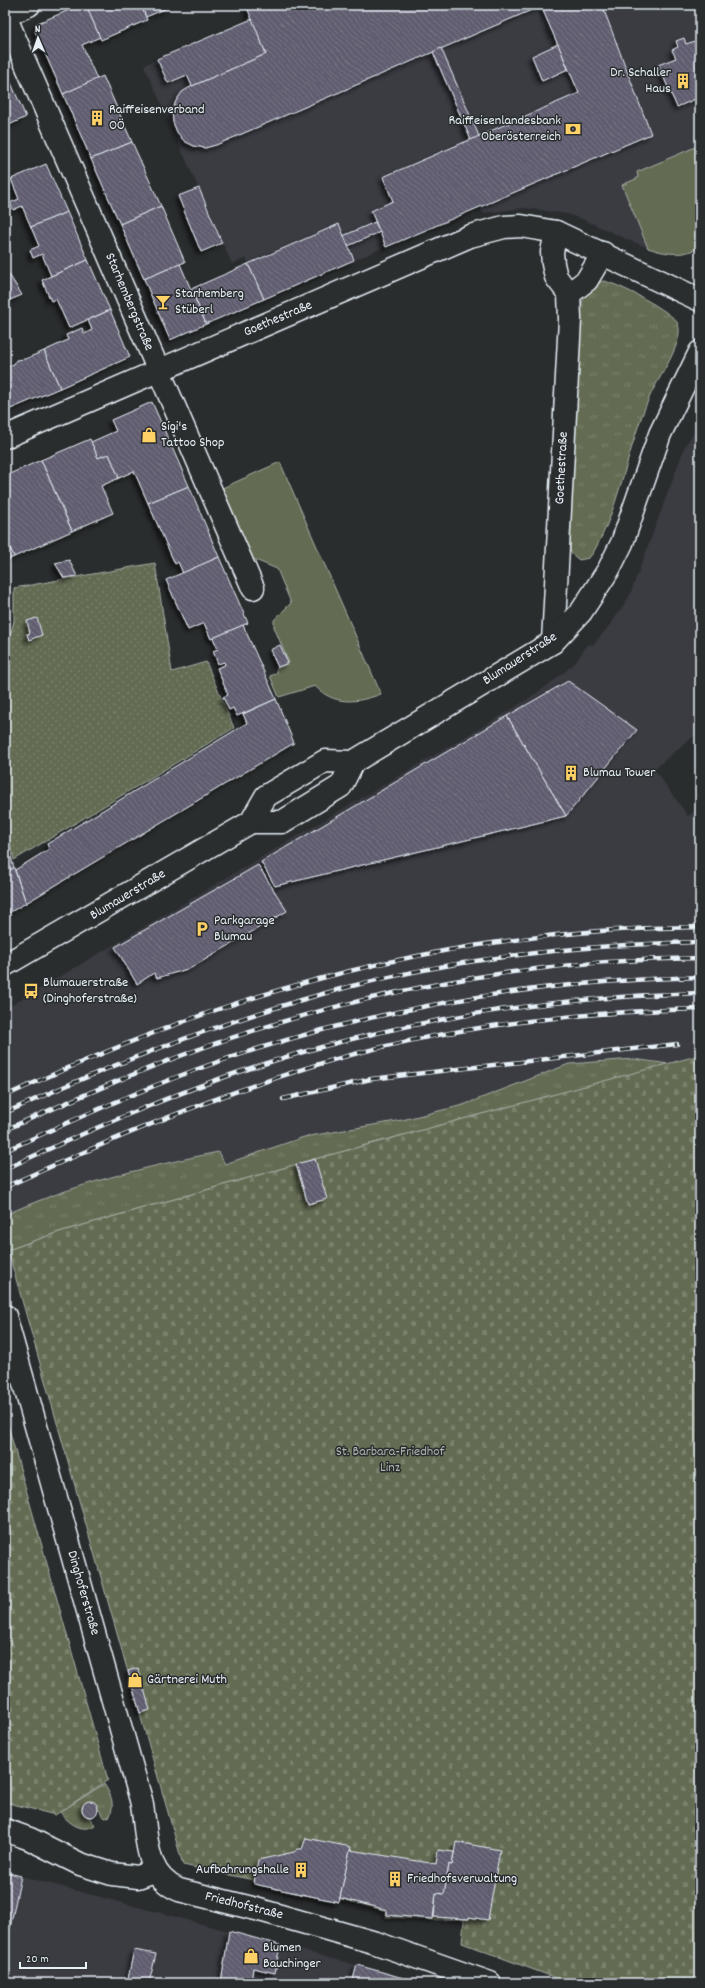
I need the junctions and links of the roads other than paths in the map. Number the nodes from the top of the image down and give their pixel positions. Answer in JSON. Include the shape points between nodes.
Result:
{"nodes":[{"id":1,"x":29,"y":5,"type":"edge"},
{"id":2,"x":5,"y":16,"type":"edge"},
{"id":3,"x":556,"y":232,"type":"junction"},
{"id":4,"x":603,"y":253,"type":"junction"},
{"id":5,"x":569,"y":294,"type":"junction"},
{"id":6,"x":700,"y":300,"type":"edge"},
{"id":7,"x":700,"y":352,"type":"edge"},
{"id":8,"x":158,"y":370,"type":"junction"},
{"id":9,"x":5,"y":437,"type":"edge"},
{"id":10,"x":253,"y":588,"type":"dead end"},
{"id":11,"x":553,"y":642,"type":"junction"},
{"id":12,"x":353,"y":762,"type":"junction"},
{"id":13,"x":251,"y":822,"type":"junction"},
{"id":14,"x":5,"y":965,"type":"edge"},
{"id":15,"x":5,"y":1316,"type":"edge"},
{"id":16,"x":5,"y":1830,"type":"edge"},
{"id":17,"x":155,"y":1871,"type":"junction"},
{"id":18,"x":490,"y":1983,"type":"edge"}],
"edges":[{"from":1,"to":2,"type":"main road"},
{"from":2,"to":8,"type":"main road","name":"Starhembergstraße"},
{"from":3,"to":4,"type":"main road","name":"Goethestraße"},
{"from":3,"to":5,"type":"main road","via":[[552,252],[556,277]]},
{"from":3,"to":8,"type":"main road","name":"Goethestraße","via":[[521,226],[504,227],[470,236]]},
{"from":4,"to":5,"type":"main road","via":[[587,280]]},
{"from":4,"to":6,"type":"main road","name":"Goethestraße"},
{"from":5,"to":11,"type":"main road","name":"Goethestraße","via":[[570,319]]},
{"from":7,"to":11,"type":"main road","name":"Blumauerstraße","via":[[660,434],[624,537],[609,569],[581,612]]},
{"from":8,"to":9,"type":"main road","name":"Goethestraße"},
{"from":8,"to":10,"type":"main road","name":"Starhembergstraße"},
{"from":11,"to":12,"type":"main road","name":"Blumauerstraße"},
{"from":12,"to":13,"type":"main road","name":"Blumauerstraße","via":[[325,761],[266,796]]},
{"from":12,"to":13,"type":"main road","via":[[341,786],[282,822]]},
{"from":13,"to":14,"type":"main road","name":"Blumauerstraße"},
{"from":15,"to":17,"type":"main road","name":"Dinghoferstraße","via":[[141,1800],[148,1851]]},
{"from":16,"to":17,"type":"main road","via":[[30,1839],[80,1864],[112,1874],[138,1877]]},
{"from":17,"to":18,"type":"main road","name":"Friedhofstraße","via":[[171,1887],[179,1890],[376,1943]]}]}
